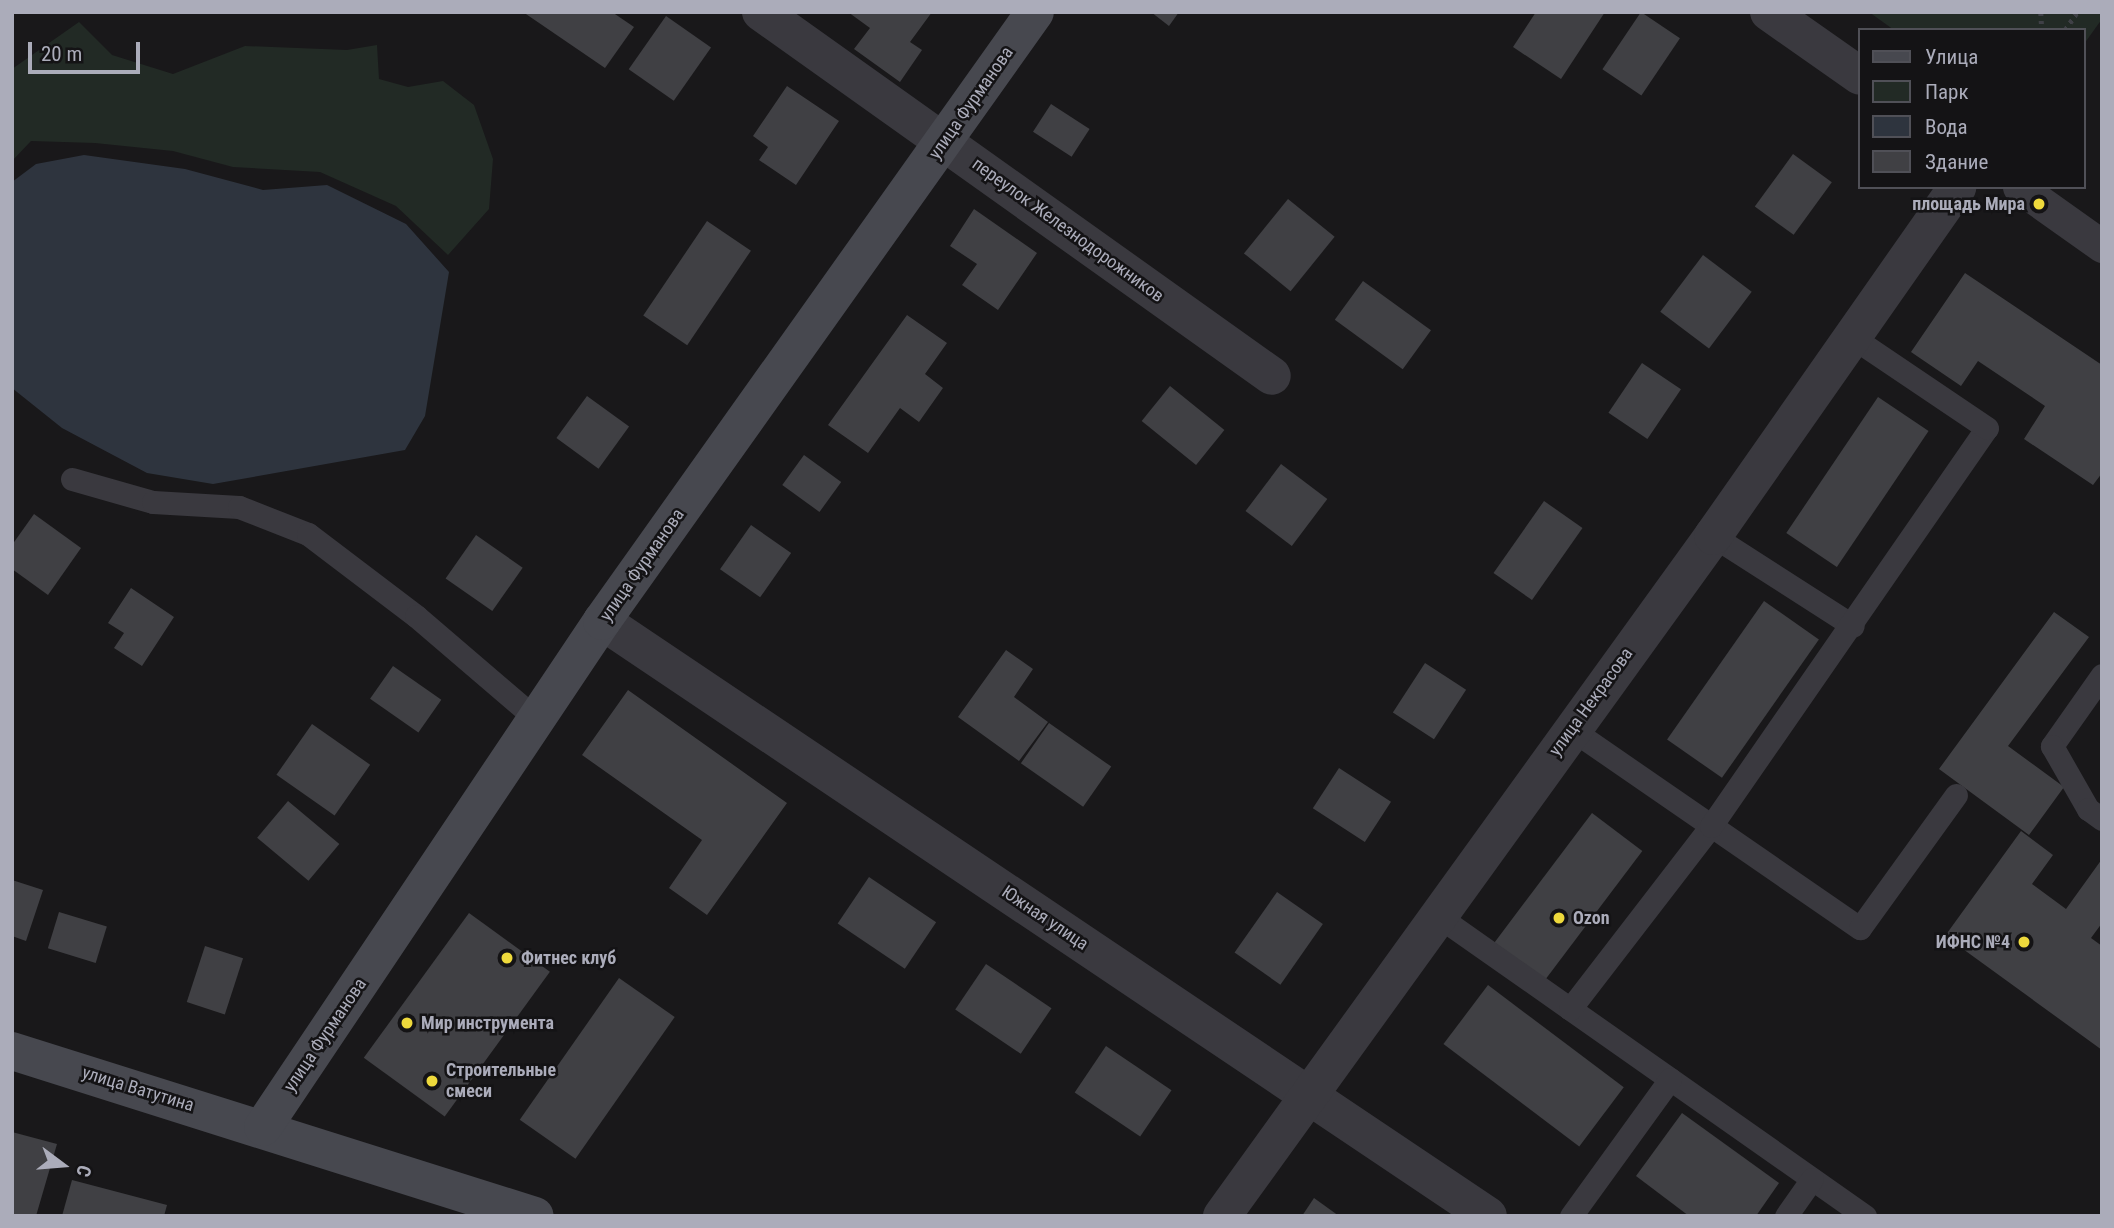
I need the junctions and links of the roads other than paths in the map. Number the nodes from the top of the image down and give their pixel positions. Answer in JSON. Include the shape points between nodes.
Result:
{"nodes":[{"id":1,"x":761,"y":12,"type":"edge"},
{"id":2,"x":1035,"y":12,"type":"edge"},
{"id":3,"x":1769,"y":12,"type":"edge"},
{"id":4,"x":1858,"y":75,"type":"edge"},
{"id":5,"x":944,"y":142,"type":"junction"},
{"id":6,"x":1957,"y":189,"type":"edge"},
{"id":7,"x":2022,"y":189,"type":"edge"},
{"id":8,"x":2102,"y":246,"type":"edge"},
{"id":9,"x":1852,"y":337,"type":"junction"},
{"id":10,"x":1272,"y":376,"type":"dead end"},
{"id":11,"x":72,"y":479,"type":"dead end"},
{"id":12,"x":1713,"y":536,"type":"junction"},
{"id":13,"x":602,"y":621,"type":"junction"},
{"id":14,"x":1853,"y":626,"type":"junction"},
{"id":15,"x":2102,"y":675,"type":"edge"},
{"id":16,"x":536,"y":719,"type":"junction"},
{"id":17,"x":1571,"y":729,"type":"junction"},
{"id":18,"x":1956,"y":795,"type":"dead end"},
{"id":19,"x":2102,"y":818,"type":"edge"},
{"id":20,"x":1711,"y":826,"type":"junction"},
{"id":21,"x":1438,"y":916,"type":"junction"},
{"id":22,"x":1570,"y":1009,"type":"junction"},
{"id":23,"x":12,"y":1051,"type":"edge"},
{"id":24,"x":1670,"y":1079,"type":"junction"},
{"id":25,"x":1310,"y":1096,"type":"junction"},
{"id":26,"x":263,"y":1127,"type":"junction"},
{"id":27,"x":1812,"y":1179,"type":"junction"},
{"id":28,"x":535,"y":1216,"type":"edge"},
{"id":29,"x":1222,"y":1216,"type":"edge"},
{"id":30,"x":1488,"y":1216,"type":"edge"},
{"id":31,"x":1571,"y":1216,"type":"edge"},
{"id":32,"x":1786,"y":1216,"type":"edge"},
{"id":33,"x":1865,"y":1216,"type":"edge"}],
"edges":[{"from":1,"to":5,"type":"street","name":"переулок Железнодорожников"},
{"from":2,"to":5,"type":"main road","name":"улица Фурманова"},
{"from":3,"to":4,"type":"street"},
{"from":5,"to":10,"type":"street","name":"переулок Железнодорожников"},
{"from":5,"to":13,"type":"main road","name":"улица Фурманова"},
{"from":6,"to":9,"type":"street","name":"улица Некрасова"},
{"from":7,"to":8,"type":"street"},
{"from":9,"to":12,"type":"street","name":"улица Некрасова"},
{"from":9,"to":14,"type":"lane","via":[[1987,428]]},
{"from":11,"to":16,"type":"lane","via":[[153,502],[239,507],[308,534],[416,616]]},
{"from":12,"to":14,"type":"lane"},
{"from":12,"to":17,"type":"street","name":"улица Некрасова"},
{"from":13,"to":16,"type":"main road","name":"улица Фурманова"},
{"from":13,"to":25,"type":"street","name":"Южная улица"},
{"from":14,"to":20,"type":"lane"},
{"from":15,"to":19,"type":"lane","via":[[2052,746],[2088,809]]},
{"from":16,"to":26,"type":"main road","name":"улица Фурманова"},
{"from":17,"to":20,"type":"lane"},
{"from":17,"to":21,"type":"street","name":"улица Некрасова"},
{"from":18,"to":20,"type":"lane","via":[[1860,929]]},
{"from":20,"to":22,"type":"lane"},
{"from":21,"to":22,"type":"lane"},
{"from":21,"to":25,"type":"street","name":"улица Некрасова"},
{"from":22,"to":24,"type":"lane"},
{"from":23,"to":26,"type":"main road","name":"улица Ватутина"},
{"from":24,"to":27,"type":"lane"},
{"from":24,"to":31,"type":"lane"},
{"from":25,"to":29,"type":"street","name":"улица Некрасова"},
{"from":25,"to":30,"type":"street","name":"Южная улица"},
{"from":26,"to":28,"type":"main road","name":"улица Ватутина"},
{"from":27,"to":32,"type":"lane"},
{"from":27,"to":33,"type":"lane"}]}
